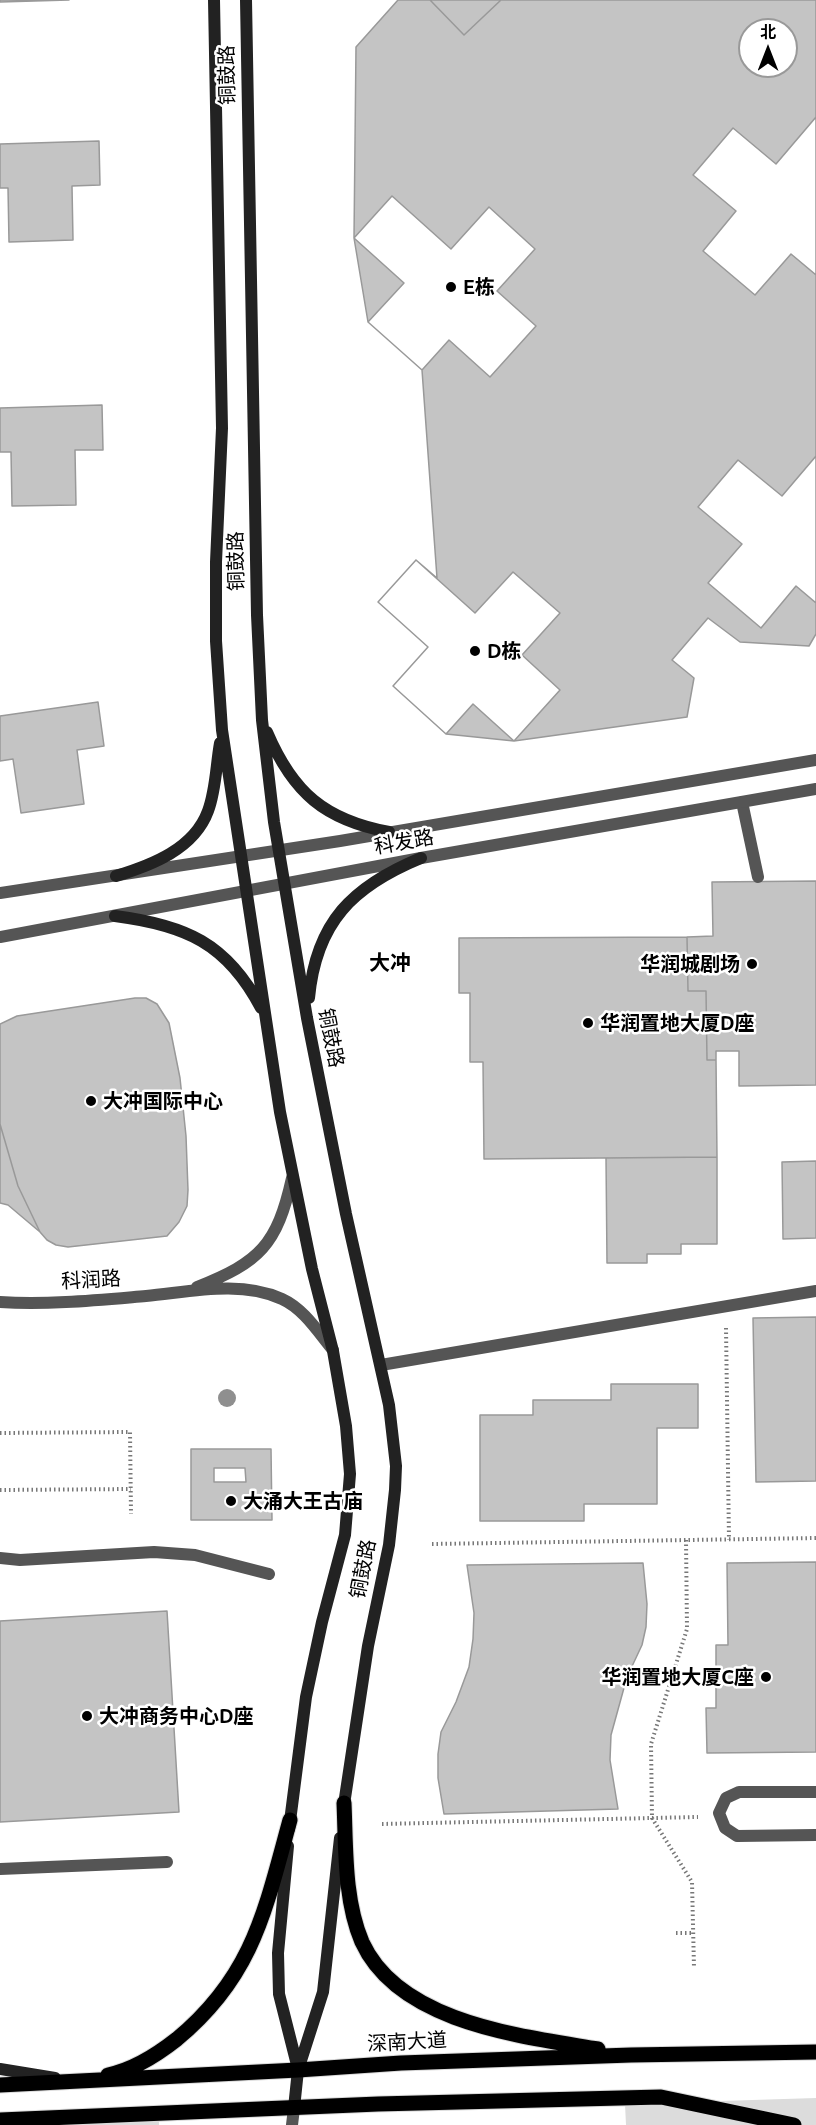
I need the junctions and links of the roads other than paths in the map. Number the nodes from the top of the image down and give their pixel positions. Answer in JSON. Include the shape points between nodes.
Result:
{"nodes":[{"id":1,"x":214,"y":0,"type":"edge"},
{"id":2,"x":246,"y":0,"type":"edge"},
{"id":3,"x":262,"y":720,"type":"junction"},
{"id":4,"x":222,"y":729,"type":"junction"},
{"id":5,"x":816,"y":760,"type":"edge"},
{"id":6,"x":816,"y":789,"type":"edge"},
{"id":7,"x":742,"y":802,"type":"junction"},
{"id":8,"x":389,"y":832,"type":"junction"},
{"id":9,"x":279,"y":851,"type":"junction"},
{"id":10,"x":240,"y":857,"type":"junction"},
{"id":11,"x":421,"y":858,"type":"junction"},
{"id":12,"x":116,"y":876,"type":"junction"},
{"id":13,"x":758,"y":877,"type":"dead end"},
{"id":14,"x":285,"y":884,"type":"junction"},
{"id":15,"x":245,"y":892,"type":"junction"},
{"id":16,"x":0,"y":893,"type":"edge"},
{"id":17,"x":115,"y":916,"type":"junction"},
{"id":18,"x":0,"y":937,"type":"edge"},
{"id":19,"x":266,"y":1017,"type":"junction"},
{"id":20,"x":307,"y":1018,"type":"junction"},
{"id":21,"x":292,"y":1178,"type":"junction"},
{"id":22,"x":816,"y":1291,"type":"edge"},
{"id":23,"x":183,"y":1292,"type":"junction"},
{"id":24,"x":0,"y":1302,"type":"edge"},
{"id":25,"x":333,"y":1351,"type":"junction"},
{"id":26,"x":381,"y":1365,"type":"junction"},
{"id":27,"x":0,"y":1558,"type":"edge"},
{"id":28,"x":269,"y":1574,"type":"dead end"},
{"id":29,"x":816,"y":1792,"type":"edge"},
{"id":30,"x":344,"y":1803,"type":"junction"},
{"id":31,"x":290,"y":1820,"type":"junction"},
{"id":32,"x":816,"y":1835,"type":"edge"},
{"id":33,"x":167,"y":1862,"type":"dead end"},
{"id":34,"x":0,"y":1869,"type":"edge"},
{"id":35,"x":816,"y":2052,"type":"edge"},
{"id":36,"x":631,"y":2055,"type":"junction"},
{"id":37,"x":0,"y":2069,"type":"edge"},
{"id":38,"x":298,"y":2070,"type":"junction"},
{"id":39,"x":77,"y":2081,"type":"junction"},
{"id":40,"x":0,"y":2085,"type":"edge"},
{"id":41,"x":294,"y":2108,"type":"junction"},
{"id":42,"x":0,"y":2120,"type":"edge"},
{"id":43,"x":292,"y":2125,"type":"edge"},
{"id":44,"x":794,"y":2125,"type":"edge"}],
"edges":[{"from":1,"to":4,"type":"main road","name":"铜鼓路","via":[[222,428],[216,640]]},
{"from":2,"to":3,"type":"main road","name":"铜鼓路","via":[[256,593]]},
{"from":3,"to":8,"type":"main road","via":[[288,773],[320,807],[349,822]]},
{"from":3,"to":9,"type":"main road","name":"铜鼓路"},
{"from":4,"to":10,"type":"main road","name":"铜鼓路"},
{"from":4,"to":12,"type":"main road","via":[[211,800],[201,827],[154,864]]},
{"from":5,"to":8,"type":"street","name":"科发路"},
{"from":6,"to":7,"type":"street","name":"科发路"},
{"from":7,"to":11,"type":"street","name":"科发路"},
{"from":7,"to":13,"type":"street"},
{"from":8,"to":9,"type":"street","name":"科发路"},
{"from":9,"to":10,"type":"street","name":"科发路"},
{"from":9,"to":14,"type":"main road","name":"铜鼓路"},
{"from":10,"to":12,"type":"street","name":"科发路"},
{"from":10,"to":15,"type":"main road","name":"铜鼓路"},
{"from":11,"to":14,"type":"street","name":"科发路"},
{"from":11,"to":20,"type":"main road","via":[[370,883],[333,921],[316,958]]},
{"from":12,"to":16,"type":"street","name":"科发路"},
{"from":14,"to":15,"type":"street","name":"科发路"},
{"from":14,"to":20,"type":"main road","name":"铜鼓路"},
{"from":15,"to":17,"type":"street","name":"科发路"},
{"from":15,"to":19,"type":"main road","name":"铜鼓路"},
{"from":17,"to":18,"type":"street","name":"科发路"},
{"from":17,"to":19,"type":"main road","via":[[161,923],[210,945],[237,970]]},
{"from":19,"to":21,"type":"main road","name":"铜鼓路"},
{"from":20,"to":26,"type":"main road","name":"铜鼓路"},
{"from":21,"to":23,"type":"street","via":[[285,1210],[261,1251],[242,1268]]},
{"from":21,"to":25,"type":"main road","name":"铜鼓路"},
{"from":22,"to":26,"type":"street"},
{"from":23,"to":24,"type":"street","name":"科润路","via":[[98,1300]]},
{"from":23,"to":25,"type":"street","name":"科润路","via":[[246,1289],[283,1299],[296,1307]]},
{"from":25,"to":31,"type":"main road","name":"铜鼓路","via":[[346,1426],[349,1507],[306,1697]]},
{"from":26,"to":30,"type":"main road","name":"铜鼓路","via":[[394,1440],[395,1490]]},
{"from":27,"to":28,"type":"street","via":[[154,1552],[195,1555]]},
{"from":29,"to":32,"type":"street","via":[[739,1792],[726,1798],[720,1808],[721,1823],[728,1832],[742,1837]]},
{"from":30,"to":36,"type":"main road","via":[[354,1917],[374,1965],[387,1978],[413,1998],[488,2028]]},
{"from":30,"to":38,"type":"main road","name":"铜鼓路","via":[[323,1992]]},
{"from":31,"to":38,"type":"main road","name":"铜鼓路","via":[[278,1953],[279,1994]]},
{"from":31,"to":39,"type":"main road","via":[[263,1916],[238,1971],[218,1999],[190,2028],[142,2062],[113,2074]]},
{"from":33,"to":34,"type":"street"},
{"from":35,"to":36,"type":"main road","name":"深南大道"},
{"from":36,"to":38,"type":"main road","name":"深南大道"},
{"from":37,"to":39,"type":"main road"},
{"from":38,"to":39,"type":"main road","name":"深南大道"},
{"from":38,"to":41,"type":"main road","name":"铜鼓路"},
{"from":39,"to":40,"type":"main road","name":"深南大道"},
{"from":41,"to":42,"type":"main road"},
{"from":41,"to":43,"type":"street"},
{"from":41,"to":44,"type":"main road","via":[[661,2097]]}]}
